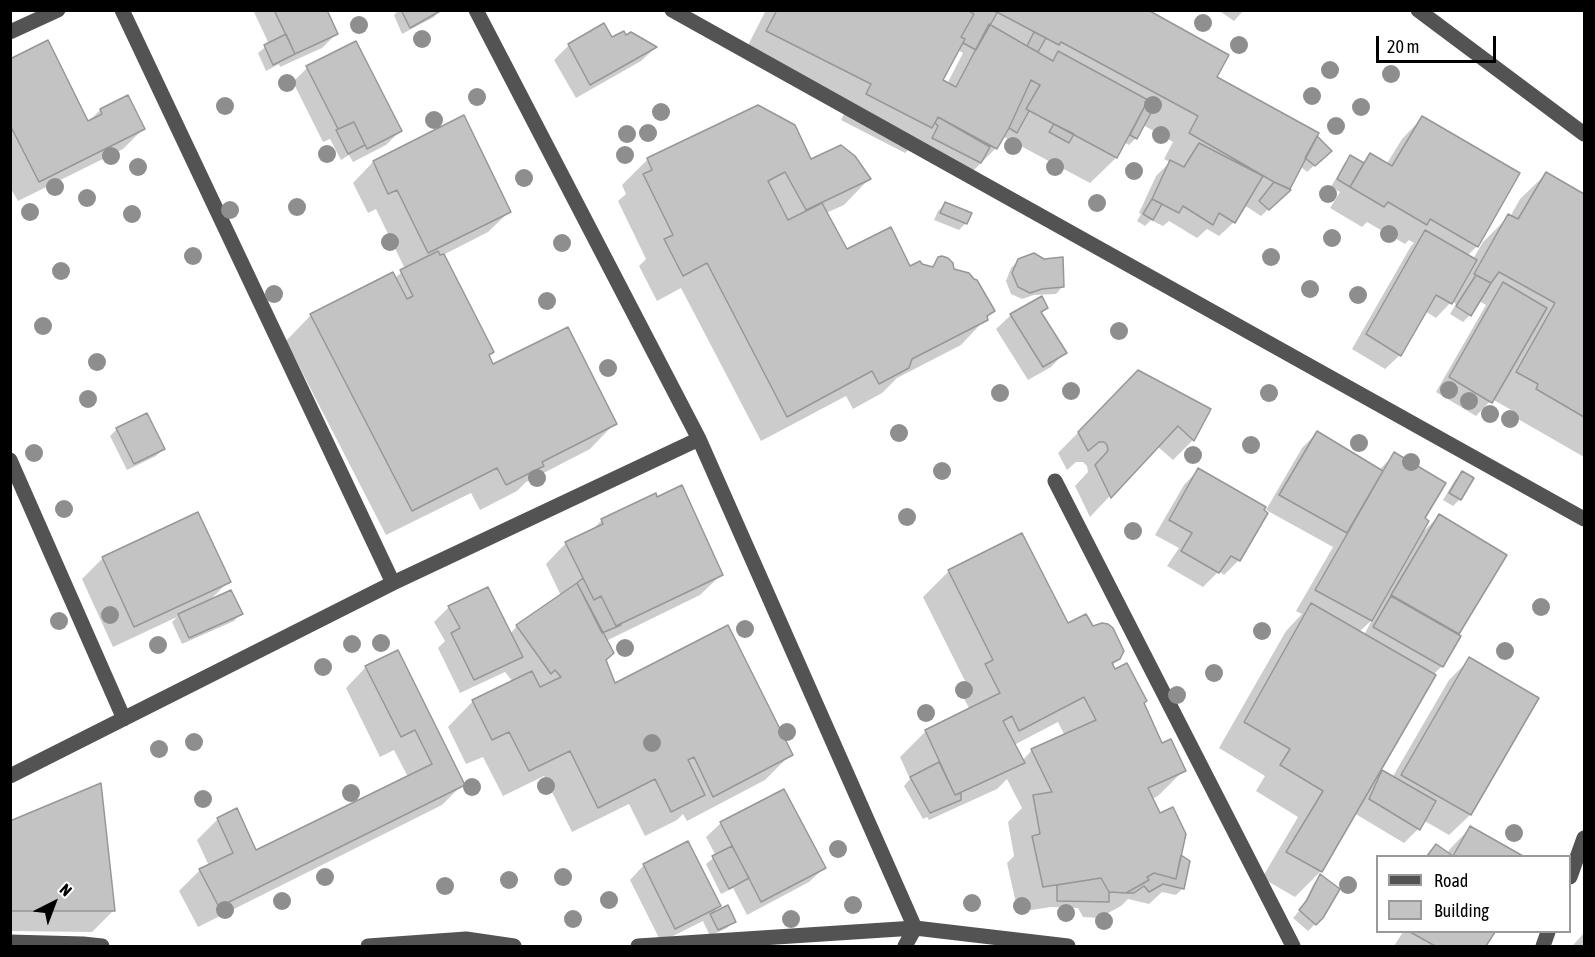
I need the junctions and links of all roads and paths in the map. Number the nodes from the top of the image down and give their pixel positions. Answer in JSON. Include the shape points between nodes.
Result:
{"nodes":[{"id":1,"x":58,"y":10,"type":"edge"},
{"id":2,"x":122,"y":10,"type":"edge"},
{"id":3,"x":476,"y":10,"type":"edge"},
{"id":4,"x":672,"y":10,"type":"edge"},
{"id":5,"x":1418,"y":10,"type":"edge"},
{"id":6,"x":10,"y":32,"type":"edge"},
{"id":7,"x":1584,"y":134,"type":"edge"},
{"id":8,"x":699,"y":439,"type":"junction"},
{"id":9,"x":10,"y":460,"type":"edge"},
{"id":10,"x":1055,"y":481,"type":"dead end"},
{"id":11,"x":1584,"y":519,"type":"edge"},
{"id":12,"x":393,"y":583,"type":"junction"},
{"id":13,"x":124,"y":719,"type":"junction"},
{"id":14,"x":10,"y":776,"type":"edge"},
{"id":15,"x":1584,"y":838,"type":"edge"},
{"id":16,"x":1571,"y":872,"type":"edge"},
{"id":17,"x":915,"y":927,"type":"junction"},
{"id":18,"x":10,"y":942,"type":"edge"},
{"id":19,"x":102,"y":946,"type":"edge"},
{"id":20,"x":368,"y":946,"type":"edge"},
{"id":21,"x":514,"y":946,"type":"edge"},
{"id":22,"x":638,"y":946,"type":"edge"},
{"id":23,"x":905,"y":946,"type":"edge"},
{"id":24,"x":1068,"y":946,"type":"edge"},
{"id":25,"x":1293,"y":946,"type":"edge"}],
"edges":[{"from":1,"to":6,"type":"street"},
{"from":2,"to":12,"type":"street"},
{"from":3,"to":8,"type":"street"},
{"from":4,"to":11,"type":"street"},
{"from":5,"to":7,"type":"street"},
{"from":8,"to":12,"type":"street"},
{"from":8,"to":17,"type":"street"},
{"from":9,"to":13,"type":"street"},
{"from":10,"to":25,"type":"street"},
{"from":12,"to":13,"type":"street"},
{"from":13,"to":14,"type":"street"},
{"from":15,"to":16,"type":"street"},
{"from":17,"to":22,"type":"street"},
{"from":17,"to":23,"type":"street"},
{"from":17,"to":24,"type":"street"},
{"from":18,"to":19,"type":"street"},
{"from":20,"to":21,"type":"street","via":[[466,939]]}]}
